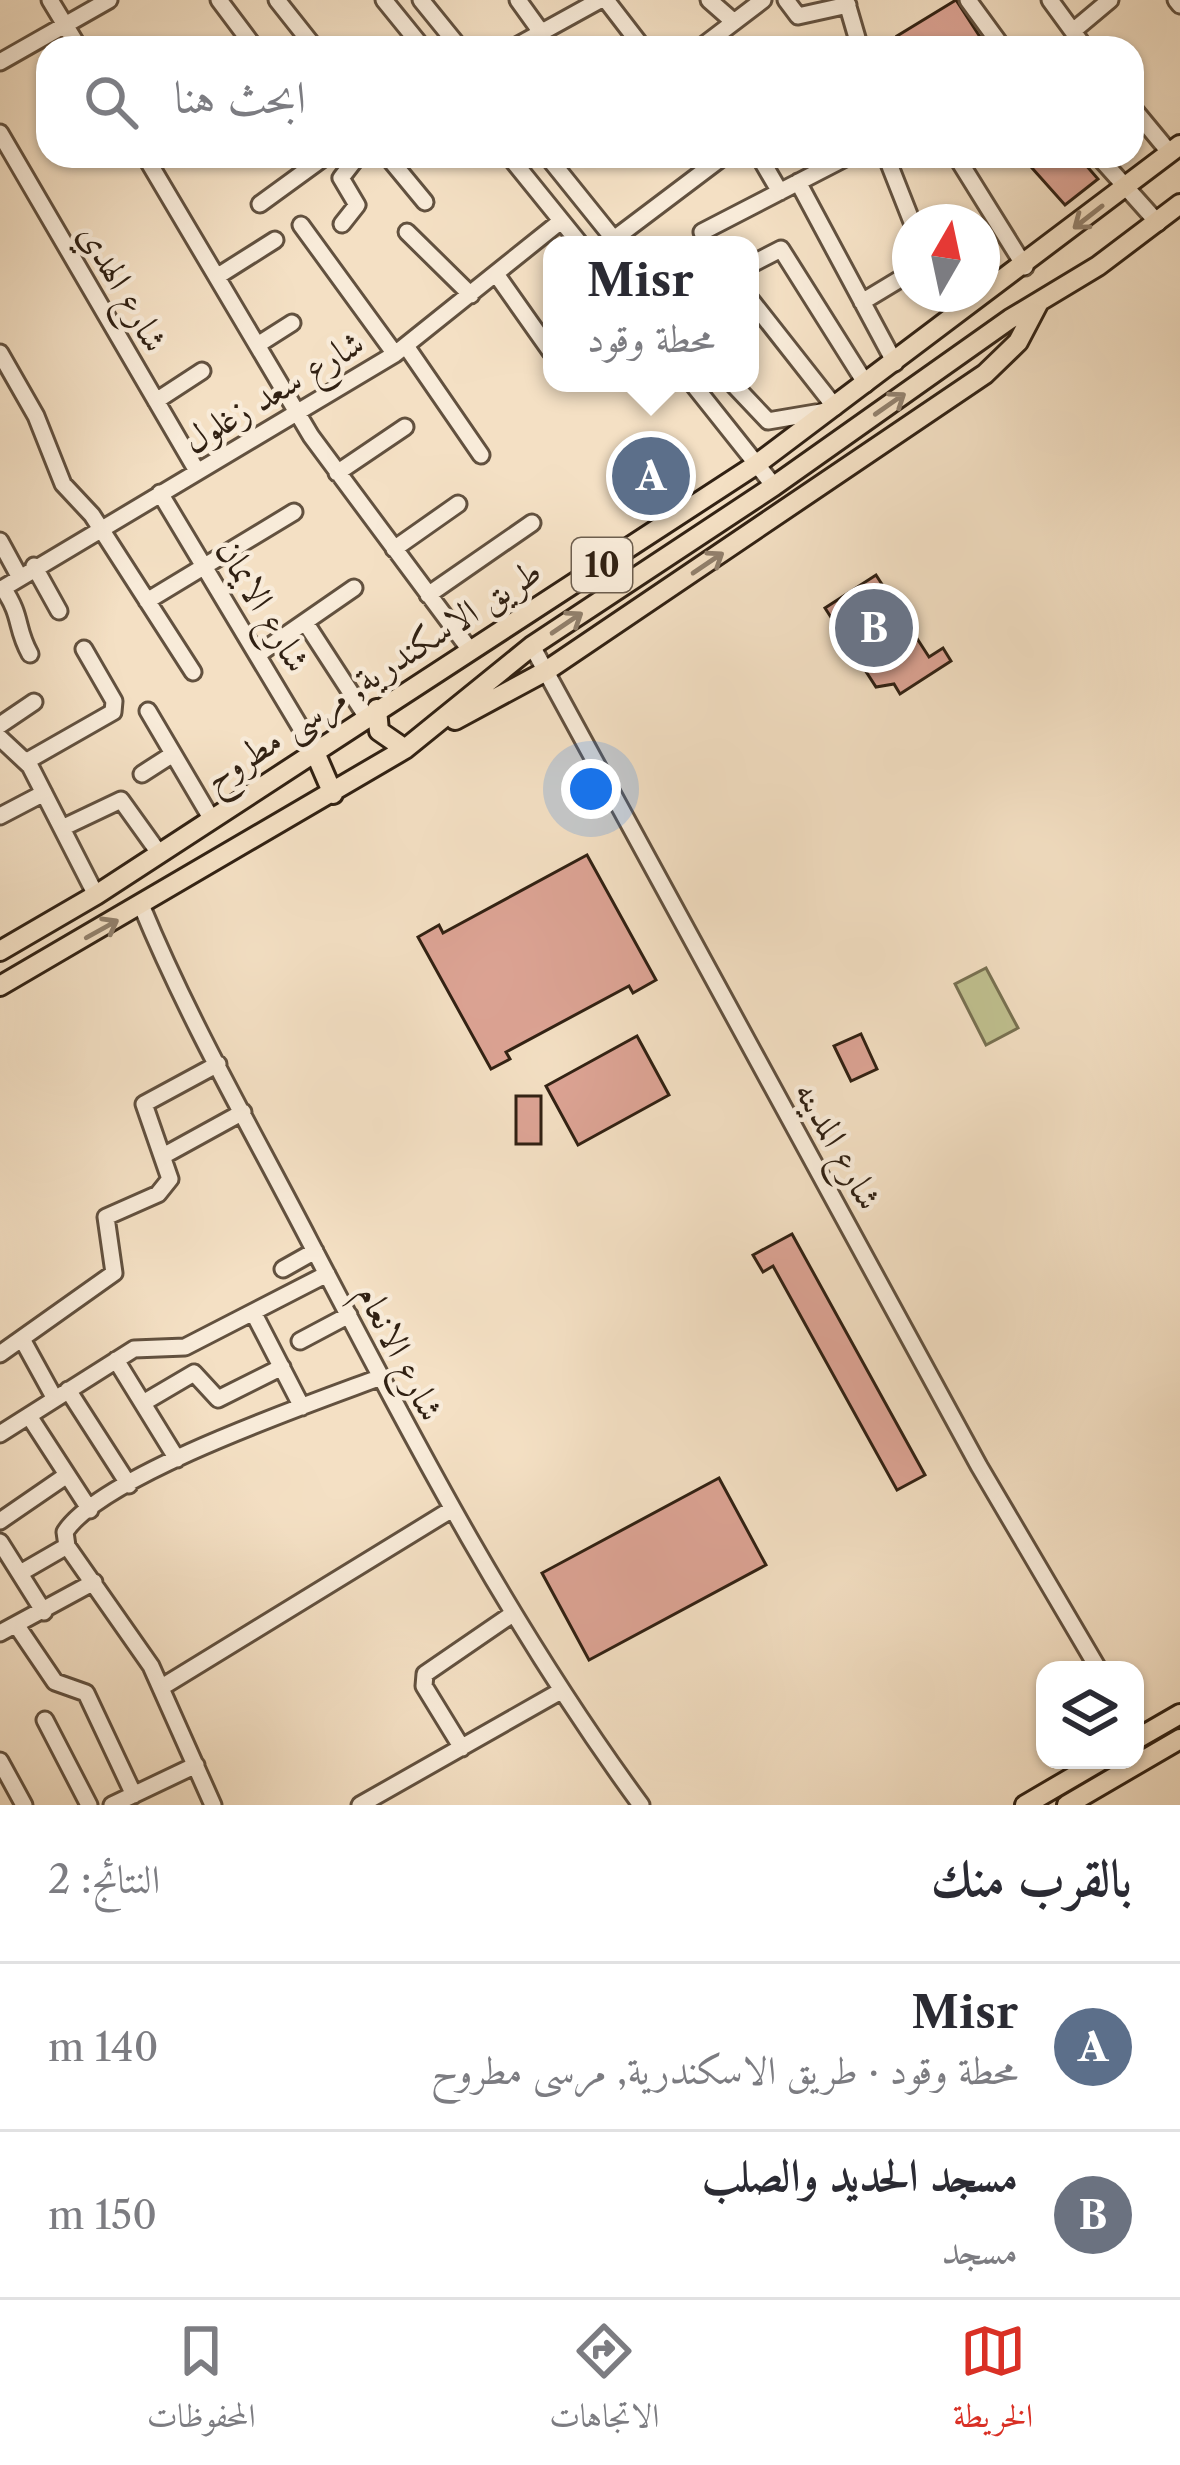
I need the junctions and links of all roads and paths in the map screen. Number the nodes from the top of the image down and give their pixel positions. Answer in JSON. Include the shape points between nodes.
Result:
{"nodes":[{"id":1,"x":50,"y":0,"type":"edge"},
{"id":2,"x":109,"y":0,"type":"edge"},
{"id":3,"x":219,"y":0,"type":"edge"},
{"id":4,"x":277,"y":0,"type":"edge"},
{"id":5,"x":384,"y":0,"type":"edge"},
{"id":6,"x":421,"y":0,"type":"edge"},
{"id":7,"x":518,"y":0,"type":"edge"},
{"id":8,"x":603,"y":0,"type":"edge"},
{"id":9,"x":709,"y":0,"type":"edge"},
{"id":10,"x":763,"y":0,"type":"edge"},
{"id":11,"x":786,"y":0,"type":"edge"},
{"id":12,"x":968,"y":0,"type":"edge"},
{"id":13,"x":1050,"y":0,"type":"edge"},
{"id":14,"x":1110,"y":0,"type":"edge"},
{"id":15,"x":847,"y":2,"type":"edge"},
{"id":16,"x":734,"y":22,"type":"junction"},
{"id":17,"x":65,"y":25,"type":"junction"},
{"id":18,"x":541,"y":32,"type":"junction"},
{"id":19,"x":1072,"y":32,"type":"junction"},
{"id":20,"x":46,"y":36,"type":"edge"},
{"id":21,"x":72,"y":36,"type":"edge"},
{"id":22,"x":246,"y":36,"type":"edge"},
{"id":23,"x":306,"y":36,"type":"edge"},
{"id":24,"x":412,"y":36,"type":"edge"},
{"id":25,"x":450,"y":36,"type":"edge"},
{"id":26,"x":534,"y":36,"type":"edge"},
{"id":27,"x":633,"y":36,"type":"edge"},
{"id":28,"x":716,"y":36,"type":"edge"},
{"id":29,"x":857,"y":36,"type":"edge"},
{"id":30,"x":994,"y":36,"type":"edge"},
{"id":31,"x":1075,"y":36,"type":"edge"},
{"id":32,"x":36,"y":42,"type":"edge"},
{"id":33,"x":0,"y":62,"type":"edge"},
{"id":34,"x":1144,"y":119,"type":"edge"},
{"id":35,"x":0,"y":133,"type":"edge"},
{"id":36,"x":1175,"y":149,"type":"edge"},
{"id":37,"x":152,"y":168,"type":"edge"},
{"id":38,"x":310,"y":168,"type":"edge"},
{"id":39,"x":350,"y":168,"type":"edge"},
{"id":40,"x":397,"y":168,"type":"edge"},
{"id":41,"x":519,"y":168,"type":"edge"},
{"id":42,"x":557,"y":168,"type":"edge"},
{"id":43,"x":709,"y":168,"type":"edge"},
{"id":44,"x":766,"y":168,"type":"edge"},
{"id":45,"x":825,"y":168,"type":"edge"},
{"id":46,"x":891,"y":168,"type":"edge"},
{"id":47,"x":963,"y":168,"type":"edge"},
{"id":48,"x":1108,"y":168,"type":"edge"},
{"id":49,"x":798,"y":182,"type":"junction"},
{"id":50,"x":1126,"y":188,"type":"junction"},
{"id":51,"x":780,"y":191,"type":"junction"},
{"id":52,"x":425,"y":202,"type":"dead end"},
{"id":53,"x":260,"y":204,"type":"dead end"},
{"id":54,"x":905,"y":204,"type":"edge"},
{"id":55,"x":1180,"y":204,"type":"edge"},
{"id":56,"x":561,"y":220,"type":"junction"},
{"id":57,"x":1158,"y":223,"type":"junction"},
{"id":58,"x":342,"y":224,"type":"dead end"},
{"id":59,"x":301,"y":225,"type":"dead end"},
{"id":60,"x":407,"y":232,"type":"dead end"},
{"id":61,"x":573,"y":236,"type":"edge"},
{"id":62,"x":612,"y":236,"type":"edge"},
{"id":63,"x":624,"y":236,"type":"edge"},
{"id":64,"x":704,"y":236,"type":"edge"},
{"id":65,"x":275,"y":240,"type":"dead end"},
{"id":66,"x":759,"y":260,"type":"edge"},
{"id":67,"x":1025,"y":267,"type":"junction"},
{"id":68,"x":496,"y":274,"type":"junction"},
{"id":69,"x":218,"y":276,"type":"junction"},
{"id":70,"x":892,"y":284,"type":"edge"},
{"id":71,"x":471,"y":295,"type":"junction"},
{"id":72,"x":862,"y":302,"type":"junction"},
{"id":73,"x":1039,"y":302,"type":"junction"},
{"id":74,"x":759,"y":311,"type":"edge"},
{"id":75,"x":963,"y":313,"type":"joint"},
{"id":76,"x":292,"y":323,"type":"dead end"},
{"id":77,"x":543,"y":342,"type":"edge"},
{"id":78,"x":260,"y":344,"type":"junction"},
{"id":79,"x":401,"y":350,"type":"junction"},
{"id":80,"x":0,"y":352,"type":"edge"},
{"id":81,"x":895,"y":363,"type":"junction"},
{"id":82,"x":202,"y":371,"type":"dead end"},
{"id":83,"x":866,"y":384,"type":"junction"},
{"id":84,"x":699,"y":392,"type":"edge"},
{"id":85,"x":741,"y":392,"type":"edge"},
{"id":86,"x":156,"y":401,"type":"junction"},
{"id":87,"x":833,"y":409,"type":"junction"},
{"id":88,"x":299,"y":411,"type":"junction"},
{"id":89,"x":405,"y":427,"type":"dead end"},
{"id":90,"x":482,"y":455,"type":"dead end"},
{"id":91,"x":757,"y":464,"type":"junction"},
{"id":92,"x":197,"y":472,"type":"junction"},
{"id":93,"x":338,"y":473,"type":"junction"},
{"id":94,"x":774,"y":486,"type":"junction"},
{"id":95,"x":160,"y":494,"type":"junction"},
{"id":96,"x":458,"y":504,"type":"dead end"},
{"id":97,"x":294,"y":512,"type":"dead end"},
{"id":98,"x":532,"y":523,"type":"dead end"},
{"id":99,"x":100,"y":529,"type":"junction"},
{"id":100,"x":0,"y":541,"type":"edge"},
{"id":101,"x":394,"y":549,"type":"junction"},
{"id":102,"x":206,"y":565,"type":"junction"},
{"id":103,"x":26,"y":571,"type":"junction"},
{"id":104,"x":353,"y":588,"type":"dead end"},
{"id":105,"x":2,"y":589,"type":"edge"},
{"id":106,"x":428,"y":595,"type":"junction"},
{"id":107,"x":147,"y":601,"type":"junction"},
{"id":108,"x":59,"y":610,"type":"dead end"},
{"id":109,"x":305,"y":622,"type":"junction"},
{"id":110,"x":532,"y":646,"type":"junction"},
{"id":111,"x":84,"y":650,"type":"dead end"},
{"id":112,"x":470,"y":650,"type":"junction"},
{"id":113,"x":260,"y":653,"type":"junction"},
{"id":114,"x":29,"y":654,"type":"dead end"},
{"id":115,"x":546,"y":670,"type":"junction"},
{"id":116,"x":193,"y":671,"type":"dead end"},
{"id":117,"x":34,"y":702,"type":"dead end"},
{"id":118,"x":148,"y":711,"type":"dead end"},
{"id":119,"x":371,"y":712,"type":"junction"},
{"id":120,"x":0,"y":725,"type":"edge"},
{"id":121,"x":428,"y":731,"type":"junction"},
{"id":122,"x":0,"y":738,"type":"edge"},
{"id":123,"x":405,"y":749,"type":"junction"},
{"id":124,"x":314,"y":750,"type":"junction"},
{"id":125,"x":173,"y":754,"type":"junction"},
{"id":126,"x":27,"y":761,"type":"junction"},
{"id":127,"x":142,"y":774,"type":"dead end"},
{"id":128,"x":44,"y":793,"type":"junction"},
{"id":129,"x":333,"y":794,"type":"junction"},
{"id":130,"x":0,"y":816,"type":"edge"},
{"id":131,"x":211,"y":818,"type":"junction"},
{"id":132,"x":62,"y":828,"type":"junction"},
{"id":133,"x":159,"y":853,"type":"junction"},
{"id":134,"x":96,"y":895,"type":"junction"},
{"id":135,"x":142,"y":907,"type":"junction"},
{"id":136,"x":0,"y":951,"type":"edge"},
{"id":137,"x":0,"y":986,"type":"edge"},
{"id":138,"x":218,"y":1064,"type":"junction"},
{"id":139,"x":243,"y":1112,"type":"junction"},
{"id":140,"x":163,"y":1156,"type":"junction"},
{"id":141,"x":315,"y":1251,"type":"junction"},
{"id":142,"x":283,"y":1269,"type":"dead end"},
{"id":143,"x":327,"y":1274,"type":"junction"},
{"id":144,"x":254,"y":1312,"type":"junction"},
{"id":145,"x":349,"y":1316,"type":"junction"},
{"id":146,"x":22,"y":1339,"type":"junction"},
{"id":147,"x":300,"y":1341,"type":"dead end"},
{"id":148,"x":0,"y":1353,"type":"edge"},
{"id":149,"x":116,"y":1360,"type":"junction"},
{"id":150,"x":281,"y":1367,"type":"junction"},
{"id":151,"x":381,"y":1377,"type":"junction"},
{"id":152,"x":61,"y":1395,"type":"junction"},
{"id":153,"x":143,"y":1403,"type":"junction"},
{"id":154,"x":302,"y":1407,"type":"junction"},
{"id":155,"x":29,"y":1416,"type":"junction"},
{"id":156,"x":3,"y":1425,"type":"edge"},
{"id":157,"x":177,"y":1459,"type":"junction"},
{"id":158,"x":67,"y":1475,"type":"junction"},
{"id":159,"x":130,"y":1485,"type":"junction"},
{"id":160,"x":90,"y":1510,"type":"junction"},
{"id":161,"x":449,"y":1510,"type":"junction"},
{"id":162,"x":0,"y":1521,"type":"edge"},
{"id":163,"x":0,"y":1542,"type":"edge"},
{"id":164,"x":67,"y":1546,"type":"junction"},
{"id":165,"x":22,"y":1572,"type":"junction"},
{"id":166,"x":94,"y":1582,"type":"junction"},
{"id":167,"x":44,"y":1612,"type":"junction"},
{"id":168,"x":511,"y":1615,"type":"junction"},
{"id":169,"x":17,"y":1625,"type":"junction"},
{"id":170,"x":0,"y":1633,"type":"edge"},
{"id":171,"x":1094,"y":1661,"type":"edge"},
{"id":172,"x":162,"y":1687,"type":"junction"},
{"id":173,"x":560,"y":1692,"type":"junction"},
{"id":174,"x":1180,"y":1714,"type":"edge"},
{"id":175,"x":46,"y":1720,"type":"dead end"},
{"id":176,"x":1144,"y":1732,"type":"edge"},
{"id":177,"x":1180,"y":1739,"type":"edge"},
{"id":178,"x":462,"y":1748,"type":"junction"},
{"id":179,"x":1144,"y":1748,"type":"edge"},
{"id":180,"x":1150,"y":1757,"type":"junction"},
{"id":181,"x":0,"y":1760,"type":"edge"},
{"id":182,"x":196,"y":1766,"type":"junction"},
{"id":183,"x":1087,"y":1769,"type":"edge"},
{"id":184,"x":141,"y":1797,"type":"edge"},
{"id":185,"x":25,"y":1805,"type":"edge"},
{"id":186,"x":89,"y":1805,"type":"edge"},
{"id":187,"x":112,"y":1805,"type":"edge"},
{"id":188,"x":213,"y":1805,"type":"edge"},
{"id":189,"x":360,"y":1805,"type":"edge"},
{"id":190,"x":640,"y":1805,"type":"edge"},
{"id":191,"x":1025,"y":1805,"type":"edge"},
{"id":192,"x":1066,"y":1805,"type":"edge"}],
"edges":[{"from":1,"to":17,"type":"street"},
{"from":2,"to":17,"type":"street"},
{"from":3,"to":22,"type":"street"},
{"from":4,"to":23,"type":"street"},
{"from":5,"to":24,"type":"street"},
{"from":6,"to":25,"type":"street"},
{"from":7,"to":18,"type":"street"},
{"from":8,"to":18,"type":"street"},
{"from":8,"to":27,"type":"street"},
{"from":9,"to":16,"type":"street"},
{"from":10,"to":16,"type":"street"},
{"from":11,"to":15,"type":"street","via":[[798,16]]},
{"from":12,"to":30,"type":"street"},
{"from":13,"to":19,"type":"street"},
{"from":14,"to":19,"type":"street"},
{"from":15,"to":29,"type":"street"},
{"from":16,"to":28,"type":"street"},
{"from":17,"to":20,"type":"street"},
{"from":17,"to":21,"type":"street"},
{"from":18,"to":26,"type":"street"},
{"from":19,"to":31,"type":"street"},
{"from":32,"to":33,"type":"street"},
{"from":34,"to":36,"type":"street"},
{"from":35,"to":86,"type":"street","name":"شارع الهدي"},
{"from":36,"to":50,"type":"main road","name":"طريق الاسكندرية, مرسى مطروح","number":"10"},
{"from":37,"to":69,"type":"street"},
{"from":38,"to":53,"type":"street"},
{"from":39,"to":58,"type":"street","via":[[340,182],[357,205]]},
{"from":40,"to":52,"type":"street"},
{"from":41,"to":56,"type":"street"},
{"from":42,"to":62,"type":"street"},
{"from":43,"to":63,"type":"street"},
{"from":44,"to":51,"type":"street"},
{"from":45,"to":49,"type":"street"},
{"from":46,"to":54,"type":"street"},
{"from":47,"to":67,"type":"street"},
{"from":48,"to":50,"type":"street"},
{"from":49,"to":51,"type":"street"},
{"from":49,"to":72,"type":"street"},
{"from":50,"to":57,"type":"street"},
{"from":50,"to":67,"type":"main road","name":"طريق الاسكندرية, مرسى مطروح","number":"10","one_way":true},
{"from":51,"to":64,"type":"street"},
{"from":55,"to":57,"type":"main road","name":"طريق الاسكندرية, مرسى مطروح","number":"10"},
{"from":56,"to":61,"type":"street"},
{"from":56,"to":68,"type":"street","name":"شارع سعد زغلول"},
{"from":57,"to":73,"type":"main road","name":"طريق الاسكندرية, مرسى مطروح","number":"10"},
{"from":59,"to":79,"type":"street"},
{"from":60,"to":71,"type":"street"},
{"from":65,"to":69,"type":"street"},
{"from":66,"to":83,"type":"street","via":[[782,249]]},
{"from":67,"to":75,"type":"main road","name":"طريق الاسكندرية, مرسى مطروح","number":"10"},
{"from":68,"to":71,"type":"street","name":"شارع سعد زغلول"},
{"from":68,"to":77,"type":"street"},
{"from":69,"to":78,"type":"street"},
{"from":70,"to":72,"type":"street"},
{"from":71,"to":79,"type":"street","name":"شارع سعد زغلول"},
{"from":72,"to":81,"type":"street"},
{"from":94,"to":73,"type":"main road","name":"طريق الاسكندرية, مرسى مطروح","number":"10","one_way":true},
{"from":115,"to":73,"type":"main road","one_way":true,"via":[[985,374],[1018,343]]},
{"from":74,"to":87,"type":"street"},
{"from":75,"to":81,"type":"main road","name":"طريق الاسكندرية, مرسى مطروح","number":"10"},
{"from":76,"to":78,"type":"street"},
{"from":78,"to":88,"type":"street"},
{"from":79,"to":88,"type":"street","name":"شارع سعد زغلول"},
{"from":79,"to":90,"type":"street"},
{"from":80,"to":99,"type":"street","via":[[63,484]]},
{"from":81,"to":83,"type":"main road","name":"طريق الاسكندرية, مرسى مطروح","number":"10"},
{"from":82,"to":86,"type":"street"},
{"from":83,"to":87,"type":"main road","name":"طريق الاسكندرية, مرسى مطروح","number":"10"},
{"from":84,"to":91,"type":"street"},
{"from":85,"to":87,"type":"street","via":[[768,421]]},
{"from":86,"to":92,"type":"street","name":"شارع الهدي"},
{"from":87,"to":91,"type":"main road","name":"طريق الاسكندرية, مرسى مطروح","number":"10"},
{"from":88,"to":92,"type":"street","name":"شارع سعد زغلول"},
{"from":88,"to":93,"type":"street"},
{"from":89,"to":93,"type":"street"},
{"from":91,"to":94,"type":"street"},
{"from":91,"to":112,"type":"main road","name":"طريق الاسكندرية, مرسى مطروح","number":"10"},
{"from":92,"to":95,"type":"street","name":"شارع سعد زغلول"},
{"from":93,"to":101,"type":"street"},
{"from":110,"to":94,"type":"main road","name":"طريق الاسكندرية, مرسى مطروح","number":"10","one_way":true},
{"from":95,"to":99,"type":"street","name":"شارع سعد زغلول"},
{"from":95,"to":102,"type":"street","name":"شارع الايمان"},
{"from":96,"to":101,"type":"street"},
{"from":97,"to":102,"type":"street"},
{"from":98,"to":106,"type":"street"},
{"from":99,"to":103,"type":"street","name":"شارع سعد زغلول"},
{"from":99,"to":107,"type":"street"},
{"from":100,"to":103,"type":"street"},
{"from":101,"to":106,"type":"street"},
{"from":102,"to":107,"type":"street"},
{"from":102,"to":113,"type":"street","name":"شارع الايمان"},
{"from":103,"to":105,"type":"street","name":"شارع سعد زغلول"},
{"from":103,"to":108,"type":"street"},
{"from":104,"to":109,"type":"street"},
{"from":105,"to":114,"type":"street","via":[[22,617]]},
{"from":106,"to":112,"type":"street"},
{"from":107,"to":116,"type":"street"},
{"from":109,"to":113,"type":"street"},
{"from":109,"to":119,"type":"street"},
{"from":110,"to":115,"type":"street","name":"شارع المدينه"},
{"from":110,"to":121,"type":"main road","name":"طريق الاسكندرية, مرسى مطروح","number":"10"},
{"from":111,"to":126,"type":"street","via":[[113,712]]},
{"from":112,"to":119,"type":"main road","name":"طريق الاسكندرية, مرسى مطروح","number":"10"},
{"from":113,"to":124,"type":"street","name":"شارع الايمان"},
{"from":115,"to":121,"type":"main road"},
{"from":115,"to":171,"type":"street","name":"شارع المدينه","via":[[979,1466]]},
{"from":117,"to":120,"type":"street"},
{"from":118,"to":125,"type":"street"},
{"from":119,"to":123,"type":"main road","via":[[379,731]]},
{"from":119,"to":124,"type":"main road","name":"طريق الاسكندرية, مرسى مطروح","number":"10"},
{"from":121,"to":123,"type":"main road","name":"طريق الاسكندرية, مرسى مطروح","number":"10"},
{"from":122,"to":126,"type":"street"},
{"from":123,"to":129,"type":"main road","name":"طريق الاسكندرية, مرسى مطروح","number":"10"},
{"from":124,"to":129,"type":"main road"},
{"from":124,"to":131,"type":"main road","name":"طريق الاسكندرية, مرسى مطروح","number":"10"},
{"from":125,"to":127,"type":"street"},
{"from":125,"to":131,"type":"street"},
{"from":126,"to":128,"type":"street"},
{"from":128,"to":130,"type":"street"},
{"from":128,"to":132,"type":"street"},
{"from":129,"to":135,"type":"main road","name":"طريق الاسكندرية, مرسى مطروح","number":"10"},
{"from":131,"to":133,"type":"main road","name":"طريق الاسكندرية, مرسى مطروح","number":"10"},
{"from":132,"to":133,"type":"street","via":[[121,800]]},
{"from":132,"to":134,"type":"street"},
{"from":133,"to":134,"type":"main road","name":"طريق الاسكندرية, مرسى مطروح","number":"10"},
{"from":134,"to":136,"type":"main road","name":"طريق الاسكندرية, مرسى مطروح","number":"10"},
{"from":137,"to":135,"type":"main road","name":"طريق الاسكندرية, مرسى مطروح","number":"10","one_way":true},
{"from":135,"to":138,"type":"street","name":"شارع الانعام"},
{"from":138,"to":139,"type":"street","name":"شارع الانعام"},
{"from":138,"to":140,"type":"street","via":[[144,1104]]},
{"from":139,"to":140,"type":"street"},
{"from":139,"to":141,"type":"street","name":"شارع الانعام"},
{"from":140,"to":146,"type":"street","via":[[170,1172],[164,1191],[106,1217],[112,1276]]},
{"from":141,"to":142,"type":"street"},
{"from":141,"to":143,"type":"street","name":"شارع الانعام"},
{"from":143,"to":144,"type":"street"},
{"from":143,"to":145,"type":"street","name":"شارع الانعام"},
{"from":144,"to":149,"type":"street","via":[[185,1348],[142,1348]]},
{"from":144,"to":150,"type":"street"},
{"from":145,"to":147,"type":"street"},
{"from":145,"to":151,"type":"street","name":"شارع الانعام"},
{"from":146,"to":148,"type":"street"},
{"from":146,"to":152,"type":"street"},
{"from":149,"to":152,"type":"street"},
{"from":149,"to":153,"type":"street"},
{"from":150,"to":153,"type":"street","via":[[218,1399],[194,1373]]},
{"from":150,"to":154,"type":"street"},
{"from":151,"to":154,"type":"street"},
{"from":151,"to":161,"type":"street","name":"شارع الانعام"},
{"from":152,"to":155,"type":"street"},
{"from":152,"to":159,"type":"street"},
{"from":153,"to":157,"type":"street"},
{"from":154,"to":157,"type":"street"},
{"from":155,"to":156,"type":"street"},
{"from":155,"to":158,"type":"street"},
{"from":157,"to":159,"type":"street"},
{"from":158,"to":160,"type":"street"},
{"from":158,"to":162,"type":"street"},
{"from":159,"to":160,"type":"street"},
{"from":160,"to":164,"type":"street","via":[[67,1528]]},
{"from":161,"to":168,"type":"street","name":"شارع الانعام"},
{"from":161,"to":172,"type":"street"},
{"from":163,"to":165,"type":"street"},
{"from":164,"to":165,"type":"street"},
{"from":164,"to":166,"type":"street"},
{"from":165,"to":167,"type":"street"},
{"from":166,"to":167,"type":"street"},
{"from":166,"to":172,"type":"street"},
{"from":167,"to":169,"type":"street"},
{"from":168,"to":173,"type":"street","name":"شارع الانعام"},
{"from":168,"to":178,"type":"street","via":[[425,1674],[424,1686]]},
{"from":169,"to":170,"type":"street"},
{"from":169,"to":184,"type":"street","via":[[55,1682],[86,1693]]},
{"from":172,"to":182,"type":"street"},
{"from":173,"to":178,"type":"street"},
{"from":173,"to":190,"type":"street","name":"شارع الانعام"},
{"from":174,"to":176,"type":"main road"},
{"from":175,"to":186,"type":"street"},
{"from":177,"to":180,"type":"main road"},
{"from":178,"to":189,"type":"street"},
{"from":179,"to":180,"type":"street"},
{"from":180,"to":192,"type":"main road"},
{"from":181,"to":185,"type":"street"},
{"from":182,"to":184,"type":"street"},
{"from":182,"to":188,"type":"street"},
{"from":183,"to":191,"type":"main road"},
{"from":184,"to":187,"type":"street"}]}
